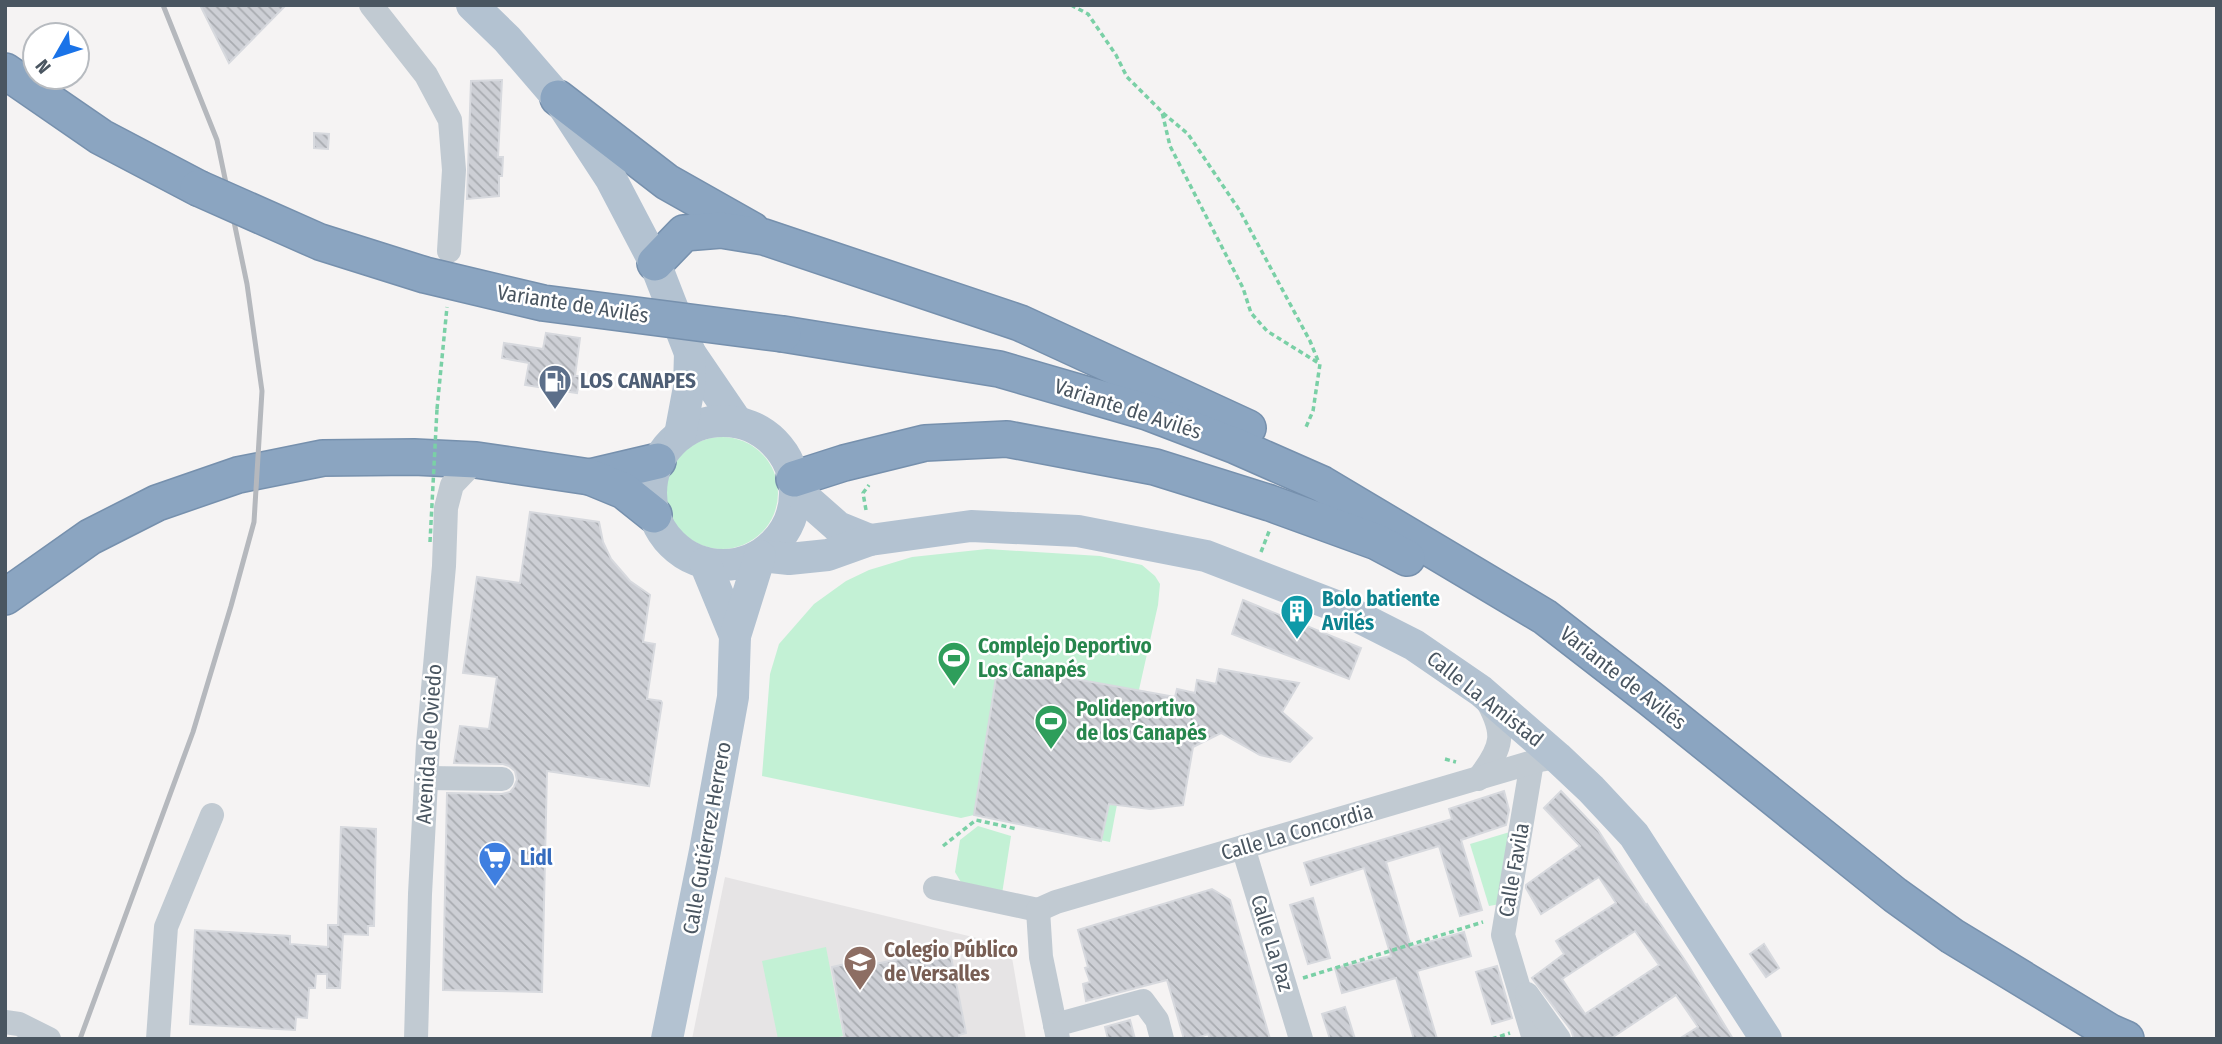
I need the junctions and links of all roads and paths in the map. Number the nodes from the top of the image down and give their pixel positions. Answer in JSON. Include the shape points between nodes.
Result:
{"nodes":[{"id":1,"x":371,"y":5,"type":"edge"},
{"id":2,"x":472,"y":5,"type":"edge"},
{"id":3,"x":1071,"y":5,"type":"edge"},
{"id":4,"x":5,"y":71,"type":"edge"},
{"id":5,"x":558,"y":98,"type":"junction"},
{"id":6,"x":1162,"y":111,"type":"junction"},
{"id":7,"x":764,"y":237,"type":"junction"},
{"id":8,"x":449,"y":251,"type":"dead end"},
{"id":9,"x":655,"y":263,"type":"junction"},
{"id":10,"x":448,"y":298,"type":"dead end"},
{"id":11,"x":690,"y":353,"type":"junction"},
{"id":12,"x":1320,"y":364,"type":"junction"},
{"id":13,"x":737,"y":422,"type":"junction"},
{"id":14,"x":1306,"y":427,"type":"dead end"},
{"id":15,"x":669,"y":448,"type":"junction"},
{"id":16,"x":476,"y":460,"type":"junction"},
{"id":17,"x":590,"y":477,"type":"junction"},
{"id":18,"x":874,"y":477,"type":"dead end"},
{"id":19,"x":795,"y":484,"type":"junction"},
{"id":20,"x":654,"y":515,"type":"junction"},
{"id":21,"x":870,"y":540,"type":"junction"},
{"id":22,"x":430,"y":542,"type":"dead end"},
{"id":23,"x":760,"y":556,"type":"junction"},
{"id":24,"x":705,"y":563,"type":"junction"},
{"id":25,"x":5,"y":597,"type":"edge"},
{"id":26,"x":1545,"y":617,"type":"junction"},
{"id":27,"x":735,"y":636,"type":"junction"},
{"id":28,"x":1481,"y":691,"type":"junction"},
{"id":29,"x":1545,"y":760,"type":"junction"},
{"id":30,"x":426,"y":778,"type":"junction"},
{"id":31,"x":502,"y":779,"type":"dead end"},
{"id":32,"x":1478,"y":779,"type":"junction"},
{"id":33,"x":212,"y":815,"type":"dead end"},
{"id":34,"x":1017,"y":829,"type":"dead end"},
{"id":35,"x":943,"y":846,"type":"dead end"},
{"id":36,"x":1243,"y":847,"type":"junction"},
{"id":37,"x":935,"y":888,"type":"dead end"},
{"id":38,"x":1895,"y":895,"type":"junction"},
{"id":39,"x":1038,"y":910,"type":"junction"},
{"id":40,"x":1506,"y":915,"type":"junction"},
{"id":41,"x":1516,"y":977,"type":"junction"},
{"id":42,"x":1284,"y":984,"type":"junction"},
{"id":43,"x":5,"y":1023,"type":"edge"},
{"id":44,"x":1056,"y":1032,"type":"edge"},
{"id":45,"x":49,"y":1039,"type":"edge"},
{"id":46,"x":158,"y":1039,"type":"edge"},
{"id":47,"x":416,"y":1039,"type":"edge"},
{"id":48,"x":667,"y":1039,"type":"edge"},
{"id":49,"x":1162,"y":1039,"type":"edge"},
{"id":50,"x":1301,"y":1039,"type":"edge"},
{"id":51,"x":1534,"y":1039,"type":"edge"},
{"id":52,"x":1559,"y":1039,"type":"edge"},
{"id":53,"x":1766,"y":1039,"type":"edge"},
{"id":54,"x":2126,"y":1039,"type":"edge"}],
"edges":[{"from":1,"to":8,"type":"street","via":[[426,75],[450,120],[454,170]]},
{"from":2,"to":5,"type":"main road"},
{"from":3,"to":6,"type":"path","via":[[1088,14],[1127,77]]},
{"from":4,"to":26,"type":"highway","name":"Variante de Avilés","bridge":true,"via":[[101,137],[198,188],[320,242],[425,275],[543,303],[783,334],[999,369],[1160,417],[1322,484]]},
{"from":5,"to":7,"type":"highway","via":[[667,182]]},
{"from":5,"to":9,"type":"main road","via":[[611,179]]},
{"from":6,"to":12,"type":"path","via":[[1188,134],[1240,211]]},
{"from":6,"to":12,"type":"path","via":[[1170,146],[1243,288],[1251,313],[1267,331]]},
{"from":7,"to":9,"type":"highway","via":[[722,230],[684,233]]},
{"from":7,"to":26,"type":"highway","via":[[1020,323],[1355,479]]},
{"from":9,"to":11,"type":"main road"},
{"from":10,"to":22,"type":"path","bridge":true},
{"from":11,"to":13,"type":"main road"},
{"from":11,"to":15,"type":"main road","via":[[689,387]]},
{"from":12,"to":14,"type":"path"},
{"from":13,"to":15,"type":"main road","via":[[696,426]]},
{"from":13,"to":19,"type":"main road","via":[[773,440],[790,465]]},
{"from":15,"to":17,"type":"highway"},
{"from":15,"to":20,"type":"main road","via":[[651,485]]},
{"from":16,"to":17,"type":"highway"},
{"from":16,"to":25,"type":"highway","via":[[323,457],[238,474],[158,502],[90,537]]},
{"from":16,"to":30,"type":"street","name":"Avenida de Oviedo","via":[[452,485],[446,508]]},
{"from":17,"to":20,"type":"highway","via":[[624,491]]},
{"from":18,"to":21,"type":"path","via":[[863,493]]},
{"from":19,"to":21,"type":"main road","via":[[838,527]]},
{"from":19,"to":23,"type":"main road","via":[[793,514],[782,536]]},
{"from":19,"to":38,"type":"highway","via":[[844,463],[925,443],[1007,439],[1155,467],[1377,542],[1498,607],[1624,696],[1758,802]]},
{"from":20,"to":24,"type":"main road","via":[[667,539],[684,554]]},
{"from":21,"to":23,"type":"main road","name":"Calle La Amistad","via":[[828,555]]},
{"from":21,"to":28,"type":"main road","name":"Calle La Amistad","via":[[971,526],[1078,531],[1206,556],[1341,608],[1414,645]]},
{"from":23,"to":24,"type":"main road","via":[[728,565]]},
{"from":23,"to":27,"type":"main road"},
{"from":24,"to":27,"type":"main road"},
{"from":26,"to":38,"type":"highway","name":"Variante de Avilés"},
{"from":27,"to":48,"type":"main road","name":"Calle Gutiérrez Herrero","via":[[733,696]]},
{"from":28,"to":29,"type":"main road","name":"Calle La Amistad"},
{"from":28,"to":32,"type":"street","via":[[1497,718],[1500,737],[1491,762]]},
{"from":29,"to":32,"type":"street","name":"Calle La Concordia"},
{"from":29,"to":40,"type":"street","name":"Calle Favila"},
{"from":29,"to":53,"type":"main road","name":"Calle La Amistad","via":[[1591,789],[1634,835]]},
{"from":30,"to":31,"type":"street"},
{"from":30,"to":47,"type":"street","name":"Avenida de Oviedo"},
{"from":32,"to":36,"type":"street","name":"Calle La Concordia"},
{"from":33,"to":46,"type":"street","via":[[166,927]]},
{"from":34,"to":35,"type":"path","via":[[976,820]]},
{"from":36,"to":39,"type":"street","name":"Calle La Concordia"},
{"from":36,"to":42,"type":"street","name":"Calle La Paz"},
{"from":37,"to":39,"type":"street"},
{"from":38,"to":54,"type":"highway","name":"Variante de Avilés","via":[[1952,936]]},
{"from":39,"to":44,"type":"street","via":[[1041,957]]},
{"from":40,"to":41,"type":"street","name":"Calle Favila","via":[[1503,935]]},
{"from":40,"to":42,"type":"path"},
{"from":41,"to":51,"type":"street","name":"Calle Favila"},
{"from":41,"to":52,"type":"street","name":"Calle Favila"},
{"from":42,"to":50,"type":"street","name":"Calle La Paz"},
{"from":43,"to":45,"type":"street","via":[[19,1024]]},
{"from":44,"to":49,"type":"street","via":[[1143,1000],[1157,1020]]}]}
